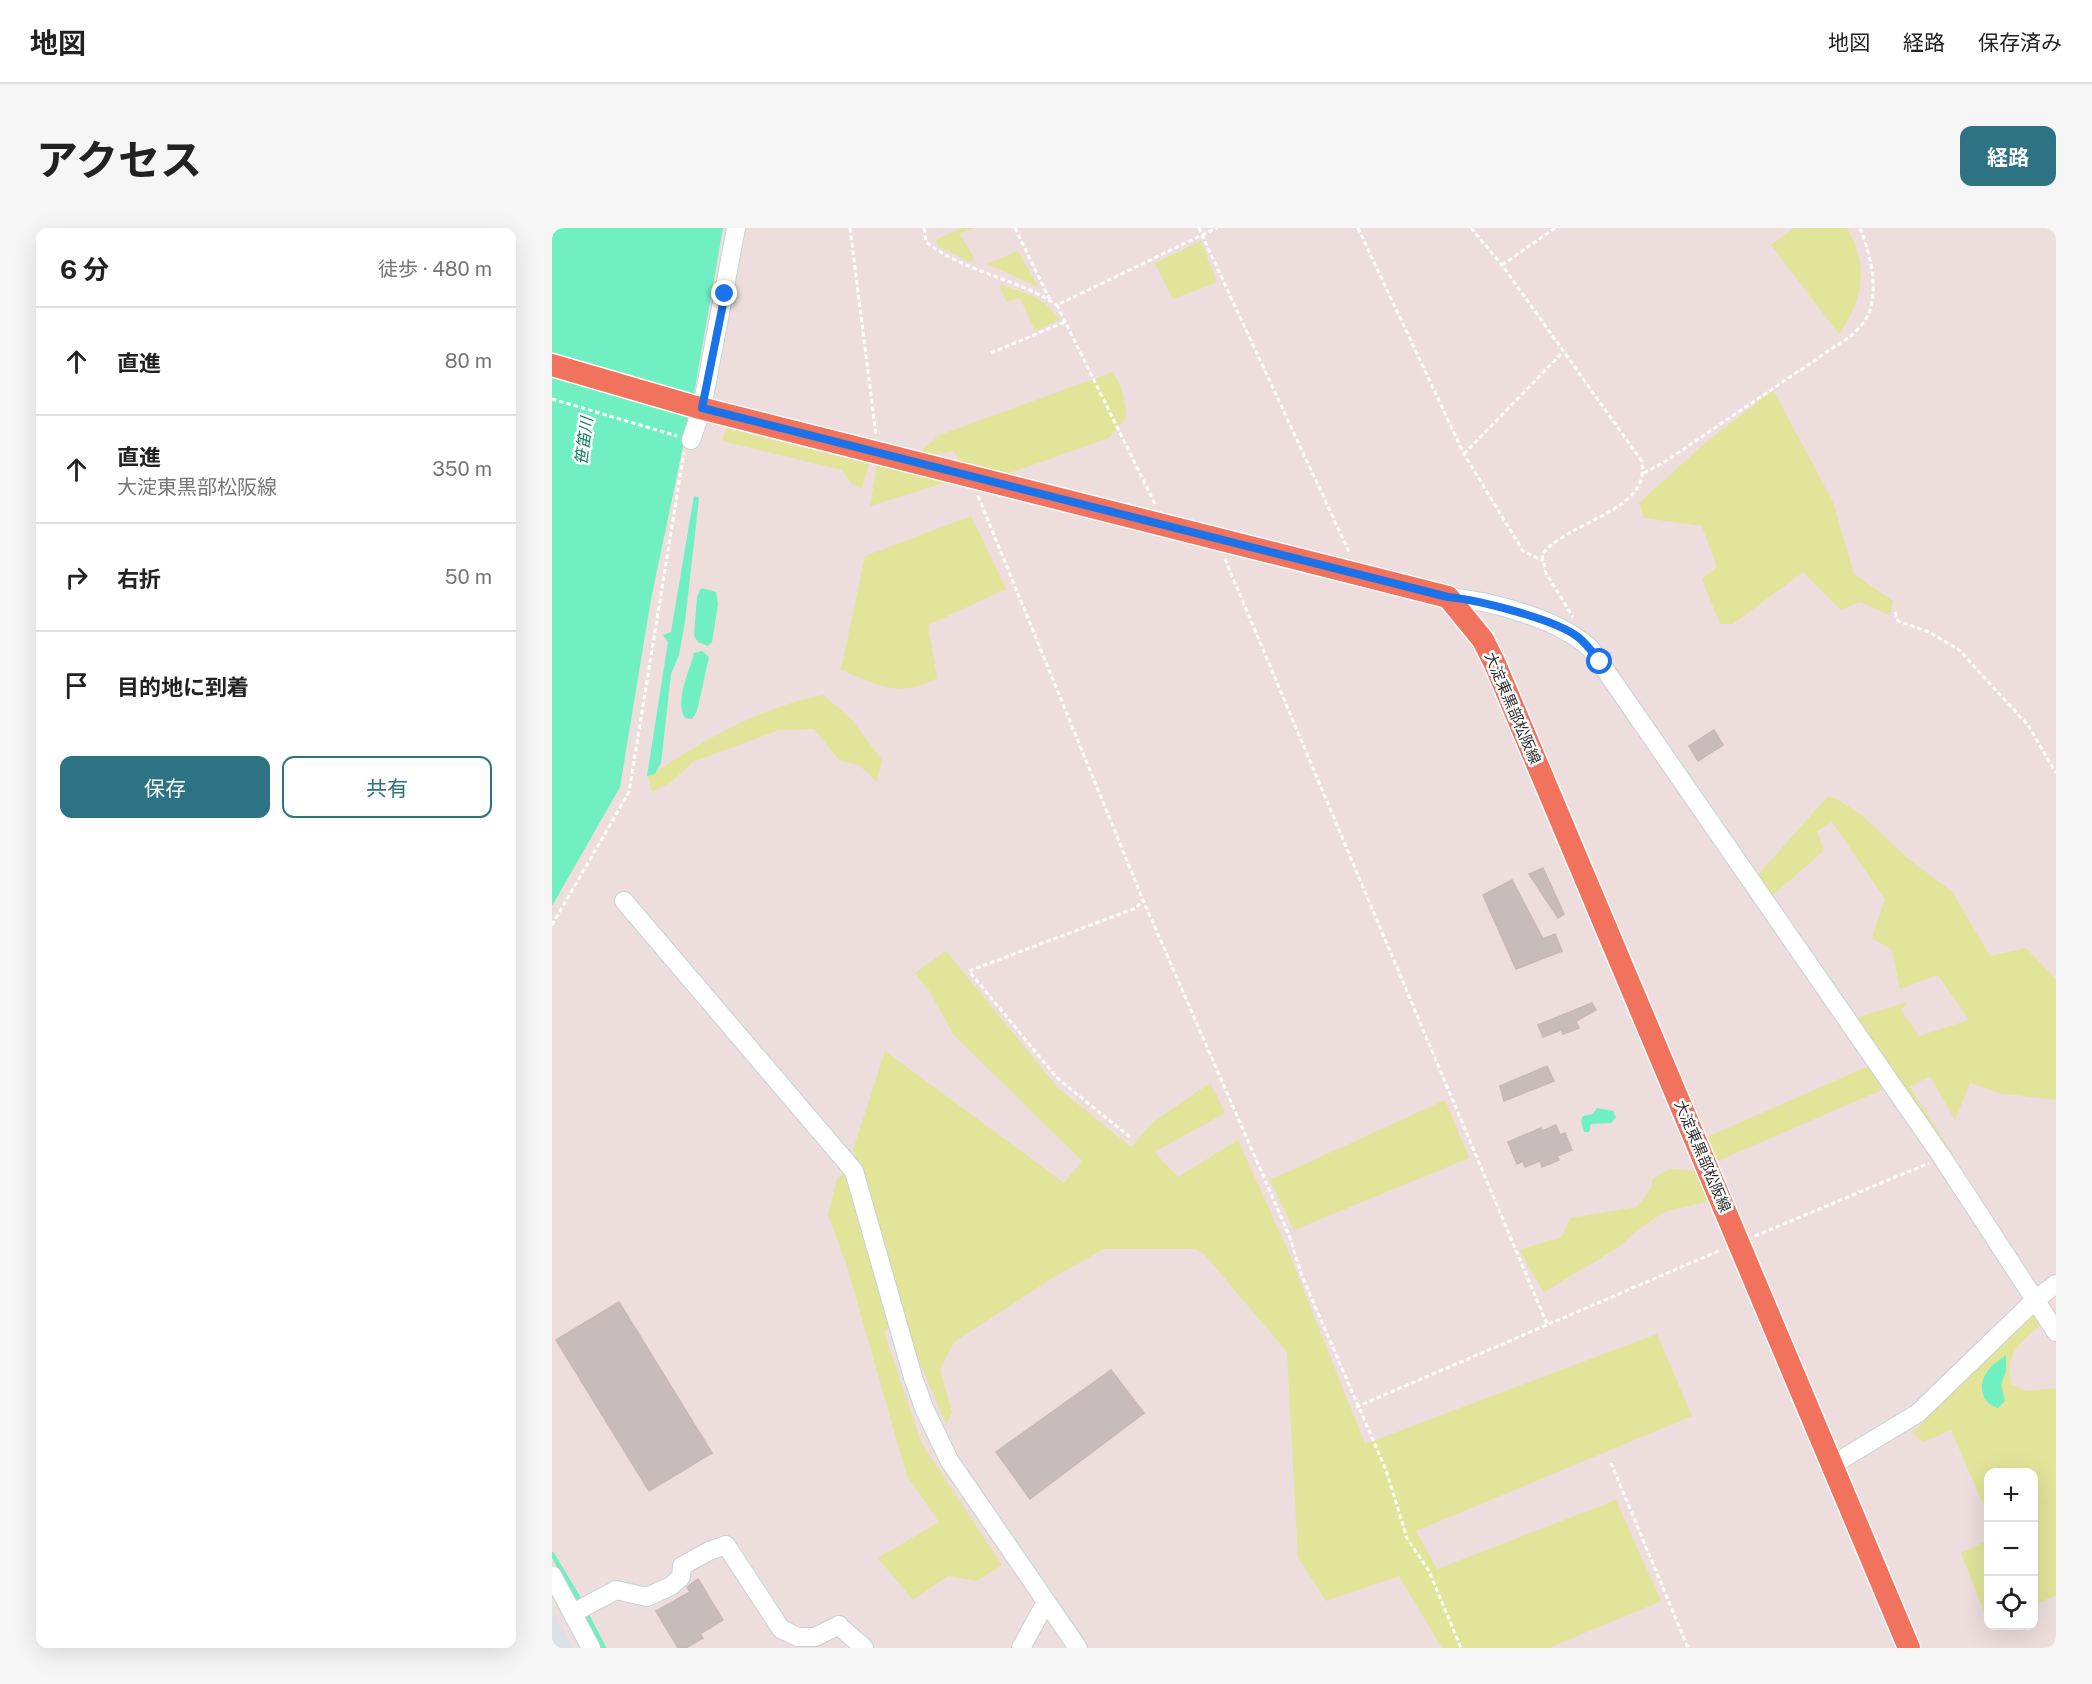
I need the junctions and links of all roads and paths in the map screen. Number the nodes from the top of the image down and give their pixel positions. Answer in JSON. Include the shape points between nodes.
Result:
{"nodes":[{"id":1,"x":736,"y":228,"type":"edge"},
{"id":2,"x":850,"y":228,"type":"edge"},
{"id":3,"x":924,"y":228,"type":"edge"},
{"id":4,"x":1015,"y":228,"type":"edge"},
{"id":5,"x":1199,"y":228,"type":"edge"},
{"id":6,"x":1217,"y":228,"type":"edge"},
{"id":7,"x":1358,"y":228,"type":"edge"},
{"id":8,"x":1471,"y":228,"type":"edge"},
{"id":9,"x":1555,"y":228,"type":"edge"},
{"id":10,"x":1860,"y":228,"type":"edge"},
{"id":11,"x":1202,"y":235,"type":"junction"},
{"id":12,"x":1502,"y":265,"type":"junction"},
{"id":13,"x":1051,"y":302,"type":"junction"},
{"id":14,"x":1057,"y":305,"type":"junction"},
{"id":15,"x":1065,"y":322,"type":"junction"},
{"id":16,"x":1564,"y":351,"type":"junction"},
{"id":17,"x":991,"y":353,"type":"dead end"},
{"id":18,"x":552,"y":365,"type":"edge"},
{"id":19,"x":552,"y":399,"type":"edge"},
{"id":20,"x":699,"y":408,"type":"junction"},
{"id":21,"x":687,"y":442,"type":"junction"},
{"id":22,"x":873,"y":453,"type":"junction"},
{"id":23,"x":1464,"y":454,"type":"junction"},
{"id":24,"x":1644,"y":473,"type":"junction"},
{"id":25,"x":970,"y":478,"type":"junction"},
{"id":26,"x":1158,"y":523,"type":"junction"},
{"id":27,"x":1216,"y":538,"type":"junction"},
{"id":28,"x":1544,"y":561,"type":"junction"},
{"id":29,"x":1354,"y":573,"type":"junction"},
{"id":30,"x":1448,"y":597,"type":"junction"},
{"id":31,"x":1895,"y":612,"type":"dead end"},
{"id":32,"x":1577,"y":636,"type":"junction"},
{"id":33,"x":2056,"y":773,"type":"edge"},
{"id":34,"x":1143,"y":900,"type":"junction"},
{"id":35,"x":624,"y":901,"type":"dead end"},
{"id":36,"x":552,"y":925,"type":"edge"},
{"id":37,"x":1130,"y":1137,"type":"dead end"},
{"id":38,"x":1942,"y":1157,"type":"junction"},
{"id":39,"x":1740,"y":1242,"type":"junction"},
{"id":40,"x":2056,"y":1284,"type":"edge"},
{"id":41,"x":2036,"y":1299,"type":"junction"},
{"id":42,"x":1547,"y":1324,"type":"junction"},
{"id":43,"x":2056,"y":1332,"type":"edge"},
{"id":44,"x":1356,"y":1407,"type":"junction"},
{"id":45,"x":1611,"y":1463,"type":"dead end"},
{"id":46,"x":1834,"y":1464,"type":"junction"},
{"id":47,"x":552,"y":1575,"type":"edge"},
{"id":48,"x":1046,"y":1602,"type":"junction"},
{"id":49,"x":573,"y":1613,"type":"junction"},
{"id":50,"x":845,"y":1633,"type":"junction"},
{"id":51,"x":591,"y":1648,"type":"edge"},
{"id":52,"x":820,"y":1648,"type":"edge"},
{"id":53,"x":864,"y":1648,"type":"edge"},
{"id":54,"x":1021,"y":1648,"type":"edge"},
{"id":55,"x":1078,"y":1648,"type":"edge"},
{"id":56,"x":1461,"y":1648,"type":"edge"},
{"id":57,"x":1688,"y":1648,"type":"edge"},
{"id":58,"x":1909,"y":1648,"type":"edge"}],
"edges":[{"from":1,"to":20,"type":"street"},
{"from":2,"to":22,"type":"path","via":[[877,439]]},
{"from":3,"to":13,"type":"path","via":[[926,242],[942,254]]},
{"from":4,"to":13,"type":"path"},
{"from":5,"to":11,"type":"path"},
{"from":6,"to":11,"type":"path"},
{"from":7,"to":23,"type":"path"},
{"from":8,"to":12,"type":"path"},
{"from":9,"to":12,"type":"path"},
{"from":10,"to":24,"type":"path","via":[[1870,253],[1873,282],[1868,316],[1852,335]]},
{"from":11,"to":14,"type":"path"},
{"from":11,"to":29,"type":"path","via":[[1353,560]]},
{"from":12,"to":16,"type":"path"},
{"from":13,"to":14,"type":"path"},
{"from":14,"to":15,"type":"path"},
{"from":15,"to":17,"type":"path"},
{"from":15,"to":26,"type":"path","via":[[1160,514]]},
{"from":16,"to":23,"type":"path"},
{"from":16,"to":24,"type":"path","via":[[1641,460]]},
{"from":18,"to":20,"type":"main road"},
{"from":19,"to":21,"type":"path"},
{"from":20,"to":21,"type":"street"},
{"from":20,"to":22,"type":"main road"},
{"from":21,"to":36,"type":"path","via":[[629,792]]},
{"from":22,"to":25,"type":"main road"},
{"from":23,"to":28,"type":"path","via":[[1523,551]]},
{"from":24,"to":28,"type":"path","via":[[1637,489],[1617,507],[1548,546],[1542,555]]},
{"from":25,"to":26,"type":"main road"},
{"from":25,"to":34,"type":"path"},
{"from":26,"to":27,"type":"main road"},
{"from":27,"to":29,"type":"main road"},
{"from":27,"to":42,"type":"path"},
{"from":28,"to":32,"type":"path","via":[[1546,573],[1576,624]]},
{"from":29,"to":30,"type":"main road"},
{"from":30,"to":32,"type":"street","via":[[1474,599],[1504,608]]},
{"from":30,"to":39,"type":"main road","name":"大淀東黒部松阪線","via":[[1483,640],[1495,664]]},
{"from":31,"to":33,"type":"path","via":[[1898,621],[1958,648],[2028,725]]},
{"from":32,"to":38,"type":"street","via":[[1600,662]]},
{"from":34,"to":37,"type":"path","via":[[1136,908],[969,971],[1057,1078]]},
{"from":34,"to":44,"type":"path","via":[[1289,1234],[1302,1276]]},
{"from":35,"to":48,"type":"street","via":[[854,1171],[913,1377],[934,1432]]},
{"from":38,"to":39,"type":"path"},
{"from":38,"to":41,"type":"street"},
{"from":39,"to":42,"type":"path"},
{"from":39,"to":46,"type":"main road","name":"大淀東黒部松阪線"},
{"from":40,"to":41,"type":"street"},
{"from":41,"to":43,"type":"street"},
{"from":41,"to":46,"type":"street","via":[[1917,1413]]},
{"from":42,"to":44,"type":"path"},
{"from":44,"to":56,"type":"path","via":[[1386,1470],[1407,1538],[1428,1571]]},
{"from":45,"to":57,"type":"path"},
{"from":46,"to":58,"type":"main road","name":"大淀東黒部松阪線"},
{"from":47,"to":49,"type":"street"},
{"from":48,"to":54,"type":"street"},
{"from":48,"to":55,"type":"street"},
{"from":49,"to":50,"type":"street","via":[[616,1590],[647,1597],[681,1577],[682,1566],[726,1545],[781,1629],[798,1637],[815,1638],[839,1625]]},
{"from":49,"to":51,"type":"street"},
{"from":50,"to":52,"type":"street"},
{"from":50,"to":53,"type":"street"}]}
